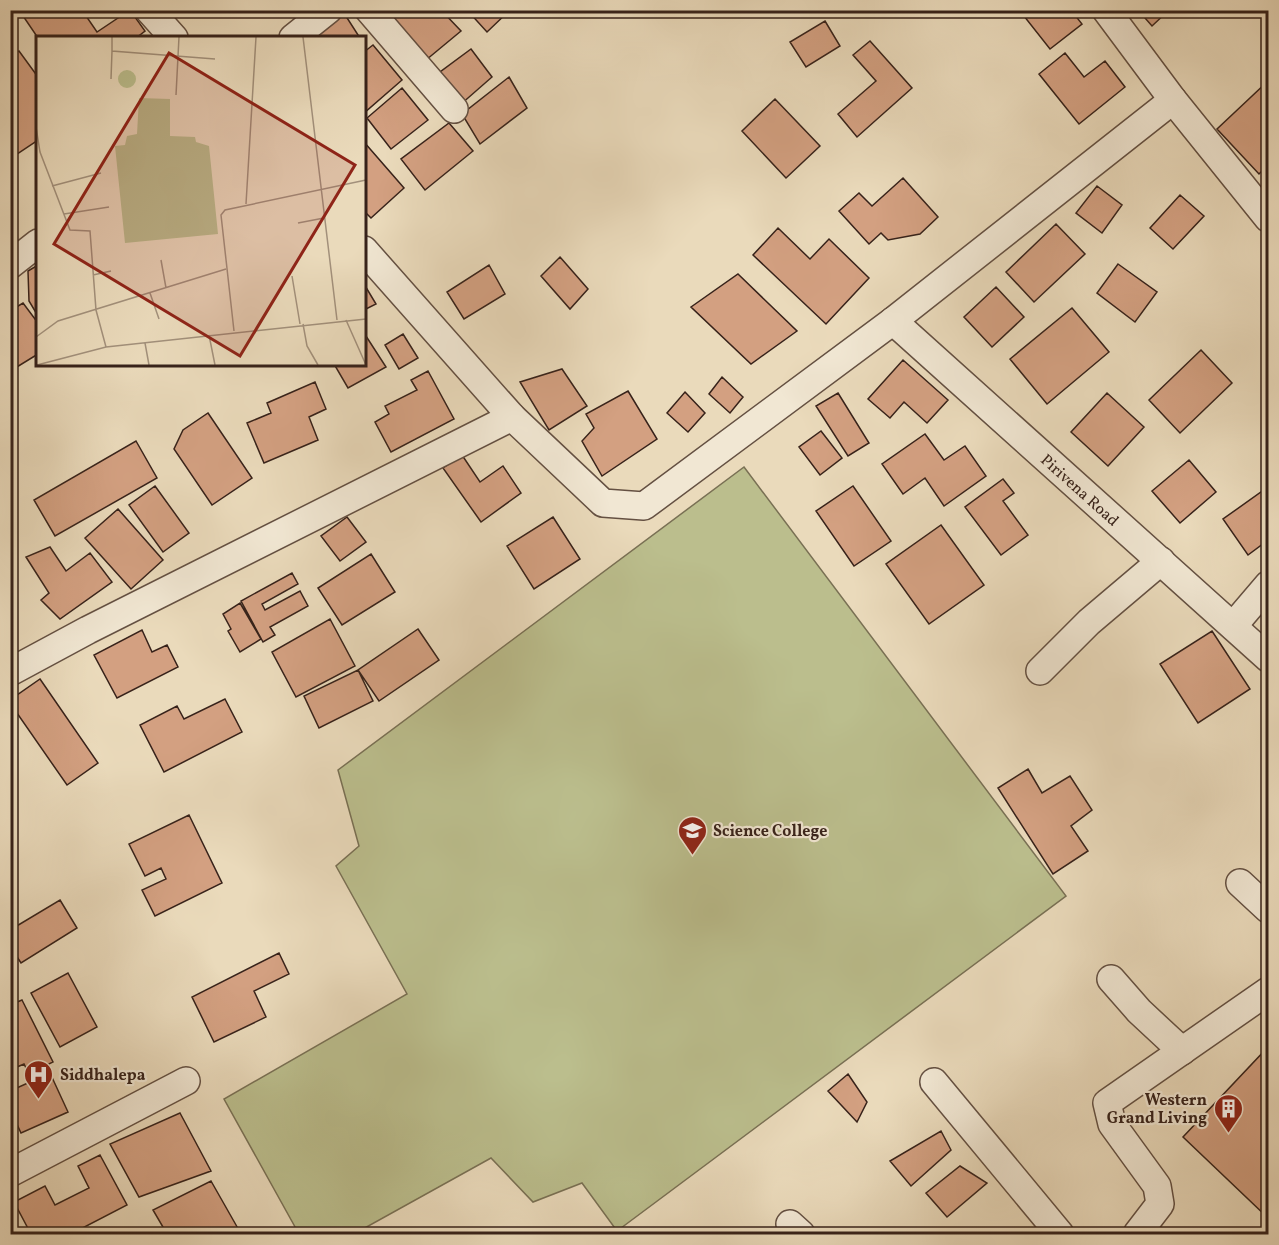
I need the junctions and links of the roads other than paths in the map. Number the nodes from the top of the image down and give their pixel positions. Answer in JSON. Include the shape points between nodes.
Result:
{"nodes":[{"id":1,"x":149,"y":10,"type":"edge"},
{"id":2,"x":327,"y":10,"type":"edge"},
{"id":3,"x":369,"y":10,"type":"edge"},
{"id":4,"x":1106,"y":10,"type":"edge"},
{"id":5,"x":172,"y":36,"type":"edge"},
{"id":6,"x":295,"y":36,"type":"edge"},
{"id":7,"x":1173,"y":100,"type":"junction"},
{"id":8,"x":454,"y":109,"type":"dead end"},
{"id":9,"x":1267,"y":212,"type":"edge"},
{"id":10,"x":36,"y":245,"type":"edge"},
{"id":11,"x":366,"y":252,"type":"edge"},
{"id":12,"x":10,"y":265,"type":"edge"},
{"id":13,"x":893,"y":321,"type":"junction"},
{"id":14,"x":512,"y":417,"type":"junction"},
{"id":15,"x":1161,"y":561,"type":"junction"},
{"id":16,"x":1269,"y":585,"type":"edge"},
{"id":17,"x":1233,"y":626,"type":"junction"},
{"id":18,"x":1269,"y":658,"type":"edge"},
{"id":19,"x":1040,"y":671,"type":"dead end"},
{"id":20,"x":10,"y":672,"type":"edge"},
{"id":21,"x":1240,"y":883,"type":"dead end"},
{"id":22,"x":1269,"y":909,"type":"edge"},
{"id":23,"x":1111,"y":979,"type":"dead end"},
{"id":24,"x":1269,"y":991,"type":"edge"},
{"id":25,"x":1182,"y":1051,"type":"junction"},
{"id":26,"x":186,"y":1081,"type":"dead end"},
{"id":27,"x":934,"y":1082,"type":"dead end"},
{"id":28,"x":10,"y":1173,"type":"edge"},
{"id":29,"x":1059,"y":1234,"type":"edge"},
{"id":30,"x":1137,"y":1234,"type":"edge"}],
"edges":[{"from":1,"to":5,"type":"street"},
{"from":2,"to":6,"type":"street"},
{"from":3,"to":8,"type":"street"},
{"from":4,"to":7,"type":"street"},
{"from":7,"to":9,"type":"street"},
{"from":7,"to":13,"type":"street"},
{"from":10,"to":12,"type":"street"},
{"from":11,"to":14,"type":"street"},
{"from":13,"to":14,"type":"street","via":[[644,506],[603,503]]},
{"from":13,"to":15,"type":"street","name":"Pirivena Road"},
{"from":14,"to":20,"type":"street"},
{"from":15,"to":17,"type":"street","name":"Pirivena Road"},
{"from":15,"to":19,"type":"street","via":[[1089,622]]},
{"from":16,"to":17,"type":"street"},
{"from":17,"to":18,"type":"street","name":"Pirivena Road"},
{"from":21,"to":22,"type":"street"},
{"from":23,"to":25,"type":"street"},
{"from":24,"to":25,"type":"street"},
{"from":25,"to":30,"type":"street","via":[[1107,1103],[1112,1124],[1157,1186],[1160,1204]]},
{"from":26,"to":28,"type":"street"},
{"from":27,"to":29,"type":"street"}]}
